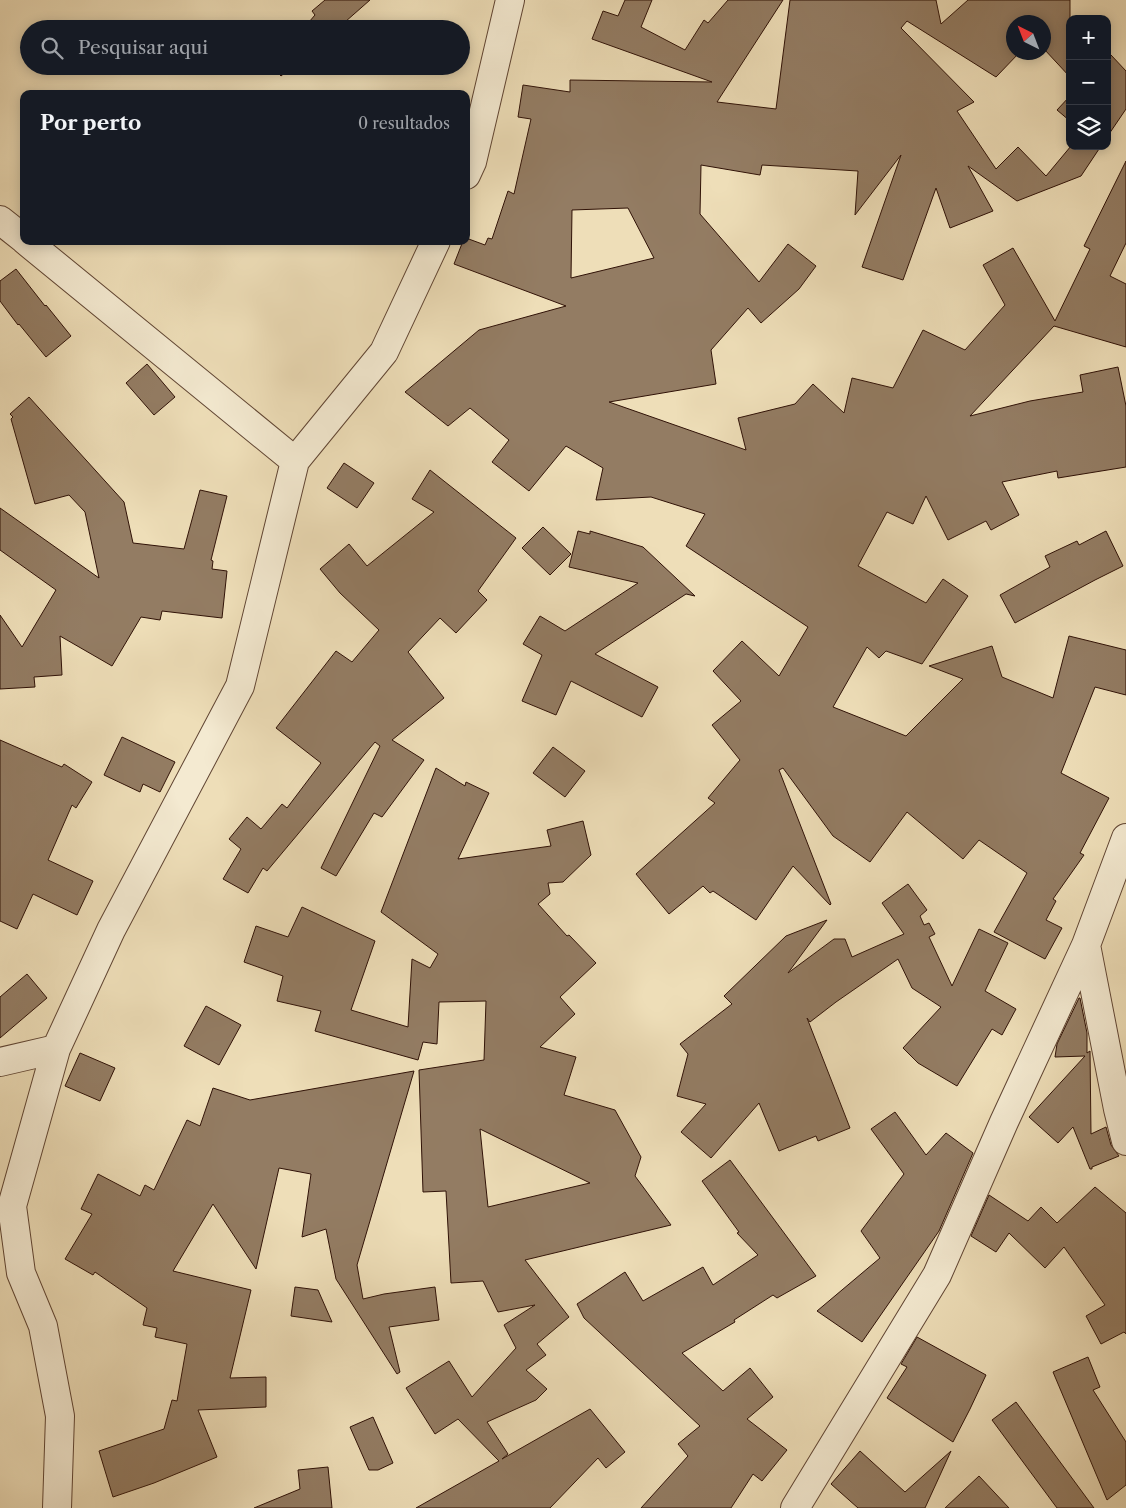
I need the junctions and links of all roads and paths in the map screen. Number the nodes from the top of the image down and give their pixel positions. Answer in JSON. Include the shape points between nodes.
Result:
{"nodes":[{"id":1,"x":510,"y":0,"type":"edge"},
{"id":2,"x":470,"y":166,"type":"edge"},
{"id":3,"x":0,"y":220,"type":"edge"},
{"id":4,"x":20,"y":236,"type":"edge"},
{"id":5,"x":31,"y":245,"type":"edge"},
{"id":6,"x":434,"y":245,"type":"edge"},
{"id":7,"x":296,"y":461,"type":"junction"},
{"id":8,"x":1126,"y":838,"type":"edge"},
{"id":9,"x":1086,"y":945,"type":"junction"},
{"id":10,"x":56,"y":1049,"type":"junction"},
{"id":11,"x":0,"y":1062,"type":"edge"},
{"id":12,"x":1126,"y":1141,"type":"edge"},
{"id":13,"x":57,"y":1508,"type":"edge"},
{"id":14,"x":795,"y":1508,"type":"edge"}],
"edges":[{"from":1,"to":2,"type":"street"},
{"from":3,"to":4,"type":"street"},
{"from":5,"to":7,"type":"street"},
{"from":6,"to":7,"type":"street","via":[[384,352]]},
{"from":7,"to":10,"type":"street","via":[[240,686],[111,930]]},
{"from":8,"to":9,"type":"street"},
{"from":9,"to":12,"type":"street"},
{"from":9,"to":14,"type":"street","via":[[937,1274]]},
{"from":10,"to":11,"type":"street"},
{"from":10,"to":13,"type":"street","via":[[12,1206],[21,1273],[43,1326],[60,1416]]}]}
